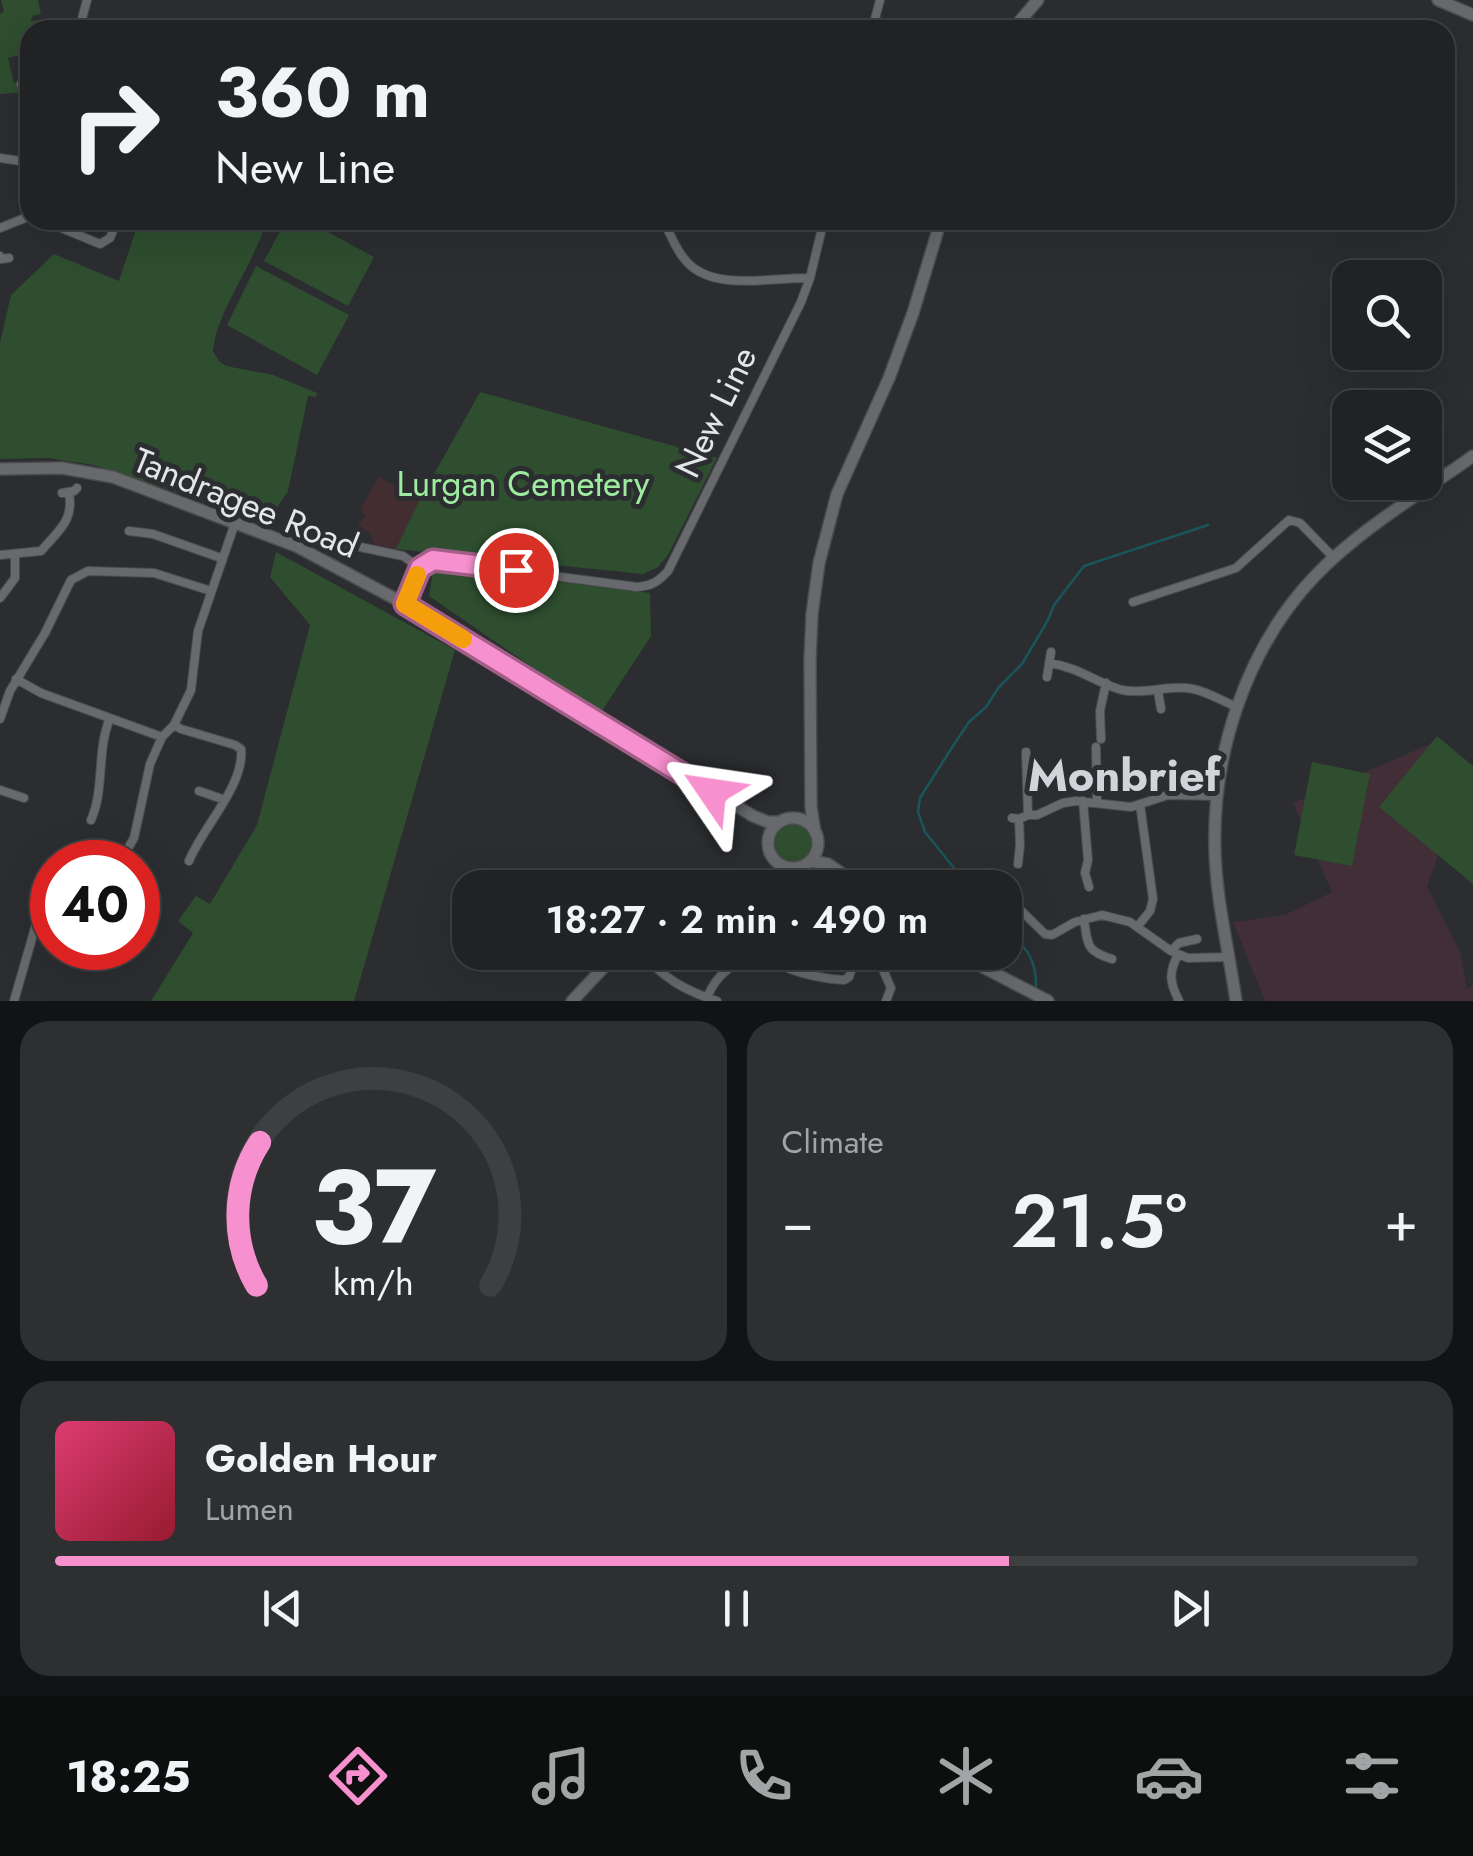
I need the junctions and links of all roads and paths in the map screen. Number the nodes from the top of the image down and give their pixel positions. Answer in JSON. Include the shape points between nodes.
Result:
{"nodes":[{"id":1,"x":1038,"y":0,"type":"edge"},
{"id":2,"x":1438,"y":0,"type":"edge"},
{"id":3,"x":1473,"y":15,"type":"edge"},
{"id":4,"x":1021,"y":20,"type":"edge"},
{"id":5,"x":66,"y":230,"type":"edge"},
{"id":6,"x":113,"y":230,"type":"edge"},
{"id":7,"x":669,"y":230,"type":"edge"},
{"id":8,"x":822,"y":230,"type":"edge"},
{"id":9,"x":937,"y":230,"type":"edge"},
{"id":10,"x":810,"y":278,"type":"junction"},
{"id":11,"x":1473,"y":456,"type":"edge"},
{"id":12,"x":6,"y":469,"type":"edge"},
{"id":13,"x":69,"y":491,"type":"dead end"},
{"id":14,"x":235,"y":522,"type":"junction"},
{"id":15,"x":134,"y":528,"type":"dead end"},
{"id":16,"x":328,"y":540,"type":"dead end"},
{"id":17,"x":15,"y":554,"type":"junction"},
{"id":18,"x":0,"y":555,"type":"edge"},
{"id":19,"x":222,"y":558,"type":"junction"},
{"id":20,"x":1334,"y":558,"type":"junction"},
{"id":21,"x":420,"y":568,"type":"junction"},
{"id":22,"x":211,"y":591,"type":"junction"},
{"id":23,"x":0,"y":598,"type":"edge"},
{"id":24,"x":1133,"y":602,"type":"dead end"},
{"id":25,"x":405,"y":604,"type":"junction"},
{"id":26,"x":1051,"y":652,"type":"dead end"},
{"id":27,"x":1049,"y":663,"type":"junction"},
{"id":28,"x":1047,"y":677,"type":"dead end"},
{"id":29,"x":16,"y":680,"type":"junction"},
{"id":30,"x":1106,"y":683,"type":"junction"},
{"id":31,"x":1158,"y":691,"type":"junction"},
{"id":32,"x":1236,"y":706,"type":"junction"},
{"id":33,"x":1161,"y":709,"type":"dead end"},
{"id":34,"x":110,"y":718,"type":"junction"},
{"id":35,"x":0,"y":719,"type":"edge"},
{"id":36,"x":174,"y":725,"type":"junction"},
{"id":37,"x":162,"y":737,"type":"junction"},
{"id":38,"x":1014,"y":762,"type":"dead end"},
{"id":39,"x":811,"y":788,"type":"junction"},
{"id":40,"x":0,"y":790,"type":"edge"},
{"id":41,"x":199,"y":791,"type":"dead end"},
{"id":42,"x":1217,"y":796,"type":"junction"},
{"id":43,"x":24,"y":798,"type":"dead end"},
{"id":44,"x":225,"y":800,"type":"junction"},
{"id":45,"x":1083,"y":801,"type":"junction"},
{"id":46,"x":1097,"y":802,"type":"junction"},
{"id":47,"x":1140,"y":804,"type":"junction"},
{"id":48,"x":753,"y":816,"type":"junction"},
{"id":49,"x":1020,"y":817,"type":"junction"},
{"id":50,"x":91,"y":820,"type":"dead end"},
{"id":51,"x":782,"y":821,"type":"junction"},
{"id":52,"x":816,"y":834,"type":"junction"},
{"id":53,"x":133,"y":840,"type":"edge"},
{"id":54,"x":768,"y":840,"type":"junction"},
{"id":55,"x":184,"y":846,"type":"dead end"},
{"id":56,"x":194,"y":849,"type":"junction"},
{"id":57,"x":1006,"y":857,"type":"dead end"},
{"id":58,"x":773,"y":859,"type":"junction"},
{"id":59,"x":189,"y":861,"type":"dead end"},
{"id":60,"x":805,"y":864,"type":"junction"},
{"id":61,"x":768,"y":870,"type":"edge"},
{"id":62,"x":796,"y":870,"type":"edge"},
{"id":63,"x":839,"y":870,"type":"edge"},
{"id":64,"x":841,"y":870,"type":"edge"},
{"id":65,"x":1089,"y":887,"type":"dead end"},
{"id":66,"x":1022,"y":912,"type":"edge"},
{"id":67,"x":1084,"y":919,"type":"junction"},
{"id":68,"x":1138,"y":926,"type":"junction"},
{"id":69,"x":1197,"y":939,"type":"dead end"},
{"id":70,"x":30,"y":945,"type":"edge"},
{"id":71,"x":1175,"y":953,"type":"junction"},
{"id":72,"x":1229,"y":957,"type":"junction"},
{"id":73,"x":1112,"y":959,"type":"dead end"},
{"id":74,"x":601,"y":970,"type":"edge"},
{"id":75,"x":657,"y":970,"type":"edge"},
{"id":76,"x":727,"y":970,"type":"edge"},
{"id":77,"x":795,"y":970,"type":"edge"},
{"id":78,"x":851,"y":970,"type":"edge"},
{"id":79,"x":988,"y":970,"type":"edge"},
{"id":80,"x":884,"y":972,"type":"dead end"},
{"id":81,"x":683,"y":989,"type":"junction"},
{"id":82,"x":1037,"y":996,"type":"edge"},
{"id":83,"x":712,"y":999,"type":"edge"},
{"id":84,"x":1175,"y":1000,"type":"edge"},
{"id":85,"x":14,"y":1001,"type":"edge"},
{"id":86,"x":572,"y":1001,"type":"edge"},
{"id":87,"x":677,"y":1001,"type":"edge"},
{"id":88,"x":886,"y":1001,"type":"edge"},
{"id":89,"x":1236,"y":1001,"type":"edge"}],
"edges":[{"from":1,"to":4,"type":"street"},
{"from":2,"to":3,"type":"street"},
{"from":5,"to":6,"type":"street","via":[[100,244]]},
{"from":7,"to":10,"type":"street","via":[[699,271],[733,281]]},
{"from":8,"to":10,"type":"street","name":"New Line"},
{"from":9,"to":39,"type":"street","via":[[889,378],[837,494],[819,563],[812,614]]},
{"from":10,"to":21,"type":"street","name":"New Line","via":[[660,580],[637,587],[433,560]]},
{"from":11,"to":20,"type":"street"},
{"from":12,"to":14,"type":"street","name":"Tandragee Road","via":[[62,468],[113,478]]},
{"from":13,"to":17,"type":"street","via":[[67,521],[42,551]]},
{"from":14,"to":19,"type":"street"},
{"from":14,"to":25,"type":"street","name":"Tandragee Road"},
{"from":15,"to":19,"type":"street"},
{"from":16,"to":21,"type":"street","via":[[402,556]]},
{"from":17,"to":18,"type":"street"},
{"from":17,"to":23,"type":"street","via":[[16,578]]},
{"from":19,"to":22,"type":"street"},
{"from":20,"to":24,"type":"street","via":[[1289,520],[1236,568]]},
{"from":20,"to":32,"type":"street","via":[[1296,599]]},
{"from":21,"to":25,"type":"street"},
{"from":22,"to":29,"type":"street","via":[[154,573],[81,573]]},
{"from":22,"to":36,"type":"street","via":[[191,690]]},
{"from":25,"to":48,"type":"street","name":"Tandragee Road"},
{"from":26,"to":27,"type":"street"},
{"from":27,"to":28,"type":"street"},
{"from":27,"to":30,"type":"street"},
{"from":29,"to":34,"type":"street"},
{"from":29,"to":35,"type":"street"},
{"from":30,"to":31,"type":"street"},
{"from":30,"to":46,"type":"street"},
{"from":31,"to":32,"type":"street","via":[[1193,689]]},
{"from":31,"to":33,"type":"street"},
{"from":32,"to":42,"type":"street"},
{"from":34,"to":37,"type":"street"},
{"from":34,"to":50,"type":"street"},
{"from":36,"to":37,"type":"street"},
{"from":36,"to":44,"type":"street","via":[[240,750],[242,761]]},
{"from":37,"to":53,"type":"street"},
{"from":38,"to":49,"type":"street","via":[[1026,757]]},
{"from":39,"to":51,"type":"street","via":[[801,809]]},
{"from":39,"to":52,"type":"street"},
{"from":40,"to":43,"type":"street"},
{"from":41,"to":44,"type":"street"},
{"from":42,"to":47,"type":"street","via":[[1168,796]]},
{"from":42,"to":72,"type":"street","via":[[1215,860]]},
{"from":44,"to":56,"type":"street"},
{"from":45,"to":46,"type":"street"},
{"from":45,"to":49,"type":"street"},
{"from":45,"to":65,"type":"street"},
{"from":46,"to":47,"type":"street"},
{"from":47,"to":68,"type":"street","via":[[1153,899]]},
{"from":48,"to":51,"type":"street","name":"Tandragee Road"},
{"from":48,"to":54,"type":"street","name":"Tandragee Road"},
{"from":49,"to":57,"type":"street","via":[[1018,861]]},
{"from":51,"to":52,"type":"street","via":[[800,820]]},
{"from":51,"to":54,"type":"street"},
{"from":52,"to":60,"type":"street","via":[[816,850]]},
{"from":52,"to":64,"type":"street"},
{"from":54,"to":58,"type":"street"},
{"from":55,"to":56,"type":"street"},
{"from":56,"to":59,"type":"street"},
{"from":58,"to":60,"type":"street","via":[[783,866]]},
{"from":58,"to":61,"type":"street"},
{"from":60,"to":62,"type":"street"},
{"from":60,"to":63,"type":"street"},
{"from":66,"to":67,"type":"street","via":[[1052,935]]},
{"from":67,"to":68,"type":"street","via":[[1119,918]]},
{"from":67,"to":73,"type":"street","via":[[1090,949]]},
{"from":68,"to":71,"type":"street"},
{"from":69,"to":71,"type":"street","via":[[1178,942]]},
{"from":70,"to":85,"type":"street"},
{"from":71,"to":72,"type":"street"},
{"from":71,"to":84,"type":"street"},
{"from":72,"to":89,"type":"street"},
{"from":74,"to":86,"type":"street"},
{"from":75,"to":81,"type":"street"},
{"from":76,"to":83,"type":"street","via":[[717,977]]},
{"from":77,"to":78,"type":"street","via":[[844,980]]},
{"from":79,"to":82,"type":"street"},
{"from":80,"to":88,"type":"street","via":[[891,988]]},
{"from":81,"to":83,"type":"street"},
{"from":81,"to":87,"type":"street"}]}
